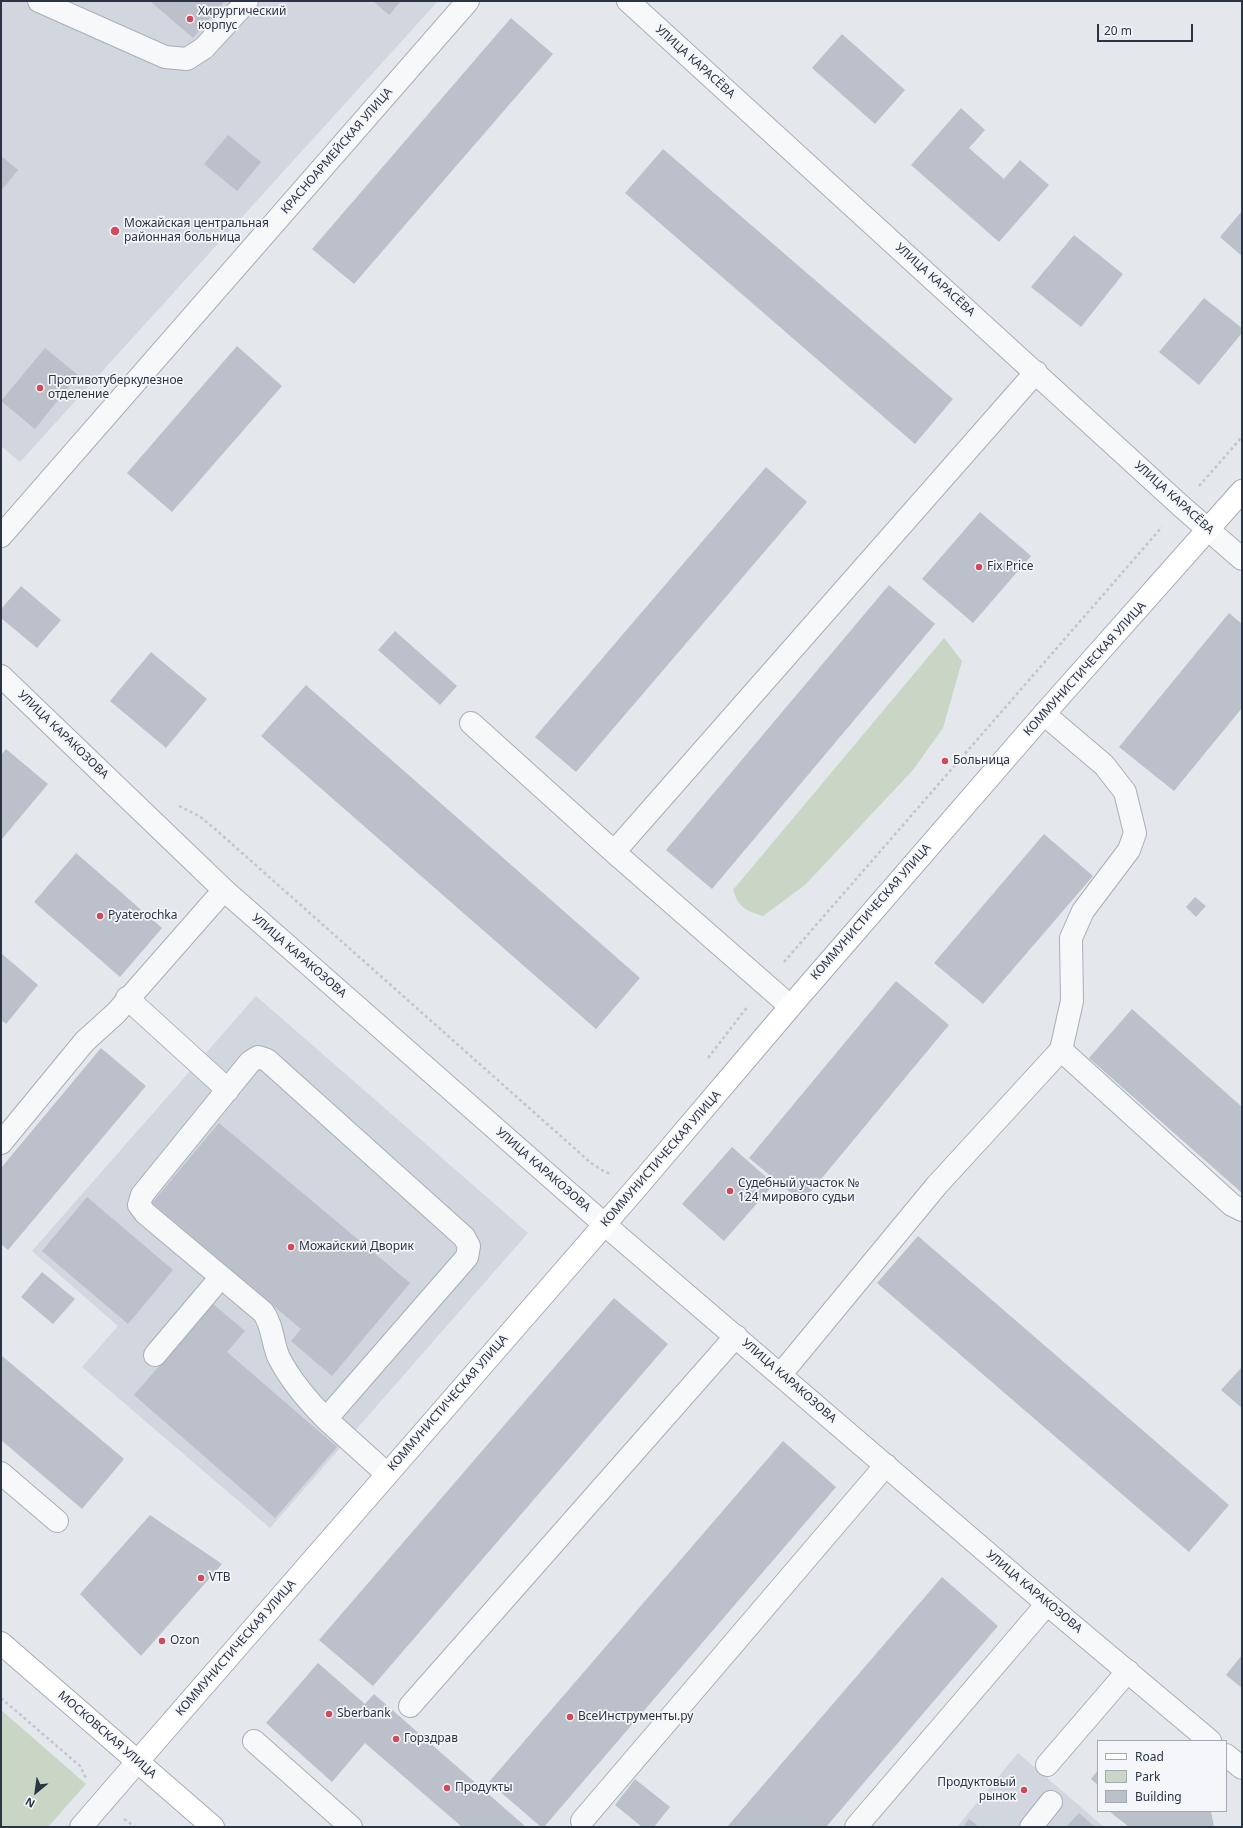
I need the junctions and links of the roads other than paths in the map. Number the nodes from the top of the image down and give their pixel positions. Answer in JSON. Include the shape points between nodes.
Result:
{"nodes":[{"id":1,"x":40,"y":1,"type":"edge"},
{"id":2,"x":247,"y":1,"type":"edge"},
{"id":3,"x":468,"y":1,"type":"edge"},
{"id":4,"x":628,"y":1,"type":"edge"},
{"id":5,"x":1036,"y":372,"type":"junction"},
{"id":6,"x":1242,"y":491,"type":"edge"},
{"id":7,"x":1208,"y":530,"type":"junction"},
{"id":8,"x":1,"y":536,"type":"edge"},
{"id":9,"x":1242,"y":558,"type":"edge"},
{"id":10,"x":1,"y":676,"type":"edge"},
{"id":11,"x":1044,"y":714,"type":"junction"},
{"id":12,"x":471,"y":723,"type":"dead end"},
{"id":13,"x":614,"y":852,"type":"junction"},
{"id":14,"x":224,"y":890,"type":"junction"},
{"id":15,"x":127,"y":998,"type":"junction"},
{"id":16,"x":790,"y":1006,"type":"junction"},
{"id":17,"x":1061,"y":1050,"type":"junction"},
{"id":18,"x":228,"y":1090,"type":"junction"},
{"id":19,"x":1,"y":1143,"type":"edge"},
{"id":20,"x":1242,"y":1210,"type":"edge"},
{"id":21,"x":604,"y":1224,"type":"junction"},
{"id":22,"x":221,"y":1277,"type":"junction"},
{"id":23,"x":736,"y":1336,"type":"junction"},
{"id":24,"x":155,"y":1355,"type":"dead end"},
{"id":25,"x":781,"y":1374,"type":"junction"},
{"id":26,"x":326,"y":1419,"type":"junction"},
{"id":27,"x":886,"y":1465,"type":"junction"},
{"id":28,"x":1,"y":1473,"type":"edge"},
{"id":29,"x":387,"y":1474,"type":"junction"},
{"id":30,"x":57,"y":1521,"type":"dead end"},
{"id":31,"x":1047,"y":1604,"type":"junction"},
{"id":32,"x":1,"y":1643,"type":"edge"},
{"id":33,"x":1128,"y":1672,"type":"junction"},
{"id":34,"x":410,"y":1706,"type":"dead end"},
{"id":35,"x":1209,"y":1740,"type":"edge"},
{"id":36,"x":254,"y":1741,"type":"dead end"},
{"id":37,"x":1227,"y":1756,"type":"edge"},
{"id":38,"x":138,"y":1761,"type":"junction"},
{"id":39,"x":1047,"y":1765,"type":"dead end"},
{"id":40,"x":1242,"y":1768,"type":"edge"},
{"id":41,"x":1052,"y":1802,"type":"dead end"},
{"id":42,"x":582,"y":1821,"type":"dead end"},
{"id":43,"x":81,"y":1827,"type":"edge"},
{"id":44,"x":213,"y":1827,"type":"edge"},
{"id":45,"x":351,"y":1827,"type":"edge"},
{"id":46,"x":856,"y":1827,"type":"edge"},
{"id":47,"x":1031,"y":1827,"type":"edge"}],
"edges":[{"from":1,"to":2,"type":"street","via":[[165,57],[187,59],[204,48]]},
{"from":3,"to":8,"type":"street","name":"КРАСНОАРМЕЙСКАЯ УЛИЦА"},
{"from":4,"to":5,"type":"street","name":"УЛИЦА КАРАСЁВА"},
{"from":5,"to":7,"type":"street","name":"УЛИЦА КАРАСЁВА"},
{"from":5,"to":13,"type":"street"},
{"from":6,"to":7,"type":"main road","name":"КОММУНИСТИЧЕСКАЯ УЛИЦА"},
{"from":7,"to":9,"type":"street","name":"УЛИЦА КАРАСЁВА"},
{"from":7,"to":11,"type":"main road","name":"КОММУНИСТИЧЕСКАЯ УЛИЦА"},
{"from":10,"to":14,"type":"street","name":"УЛИЦА КАРАКОЗОВА"},
{"from":11,"to":16,"type":"main road","name":"КОММУНИСТИЧЕСКАЯ УЛИЦА"},
{"from":11,"to":17,"type":"street","via":[[1104,765],[1125,792],[1135,833],[1129,850],[1083,911],[1071,938],[1072,1001]]},
{"from":12,"to":13,"type":"street"},
{"from":13,"to":16,"type":"street"},
{"from":14,"to":15,"type":"street"},
{"from":14,"to":21,"type":"street","name":"УЛИЦА КАРАКОЗОВА"},
{"from":15,"to":18,"type":"street"},
{"from":15,"to":19,"type":"street","via":[[116,1013],[86,1041]]},
{"from":16,"to":21,"type":"main road","name":"КОММУНИСТИЧЕСКАЯ УЛИЦА"},
{"from":17,"to":20,"type":"street","via":[[1178,1158],[1232,1205]]},
{"from":17,"to":25,"type":"street","via":[[937,1185]]},
{"from":18,"to":22,"type":"street","via":[[142,1195],[139,1205],[145,1213]]},
{"from":18,"to":26,"type":"street","via":[[250,1062],[258,1056],[267,1060],[464,1237],[469,1246],[467,1257]]},
{"from":21,"to":23,"type":"street","name":"УЛИЦА КАРАКОЗОВА"},
{"from":21,"to":29,"type":"main road","name":"КОММУНИСТИЧЕСКАЯ УЛИЦА"},
{"from":22,"to":24,"type":"street"},
{"from":22,"to":26,"type":"street","via":[[269,1319],[279,1358],[303,1396]]},
{"from":23,"to":25,"type":"street","name":"УЛИЦА КАРАКОЗОВА"},
{"from":23,"to":34,"type":"street"},
{"from":25,"to":27,"type":"street","name":"УЛИЦА КАРАКОЗОВА"},
{"from":26,"to":29,"type":"street"},
{"from":27,"to":31,"type":"street","name":"УЛИЦА КАРАКОЗОВА"},
{"from":27,"to":42,"type":"street"},
{"from":28,"to":30,"type":"street"},
{"from":29,"to":38,"type":"main road","name":"КОММУНИСТИЧЕСКАЯ УЛИЦА"},
{"from":31,"to":33,"type":"street","name":"УЛИЦА КАРАКОЗОВА"},
{"from":31,"to":46,"type":"street"},
{"from":32,"to":38,"type":"main road","name":"МОСКОВСКАЯ УЛИЦА"},
{"from":33,"to":35,"type":"street","name":"УЛИЦА КАРАКОЗОВА"},
{"from":33,"to":39,"type":"street"},
{"from":36,"to":45,"type":"street"},
{"from":37,"to":40,"type":"street"},
{"from":38,"to":43,"type":"street","name":"КОММУНИСТИЧЕСКАЯ УЛИЦА"},
{"from":38,"to":44,"type":"main road","name":"МОСКОВСКАЯ УЛИЦА"},
{"from":41,"to":47,"type":"street"}]}
